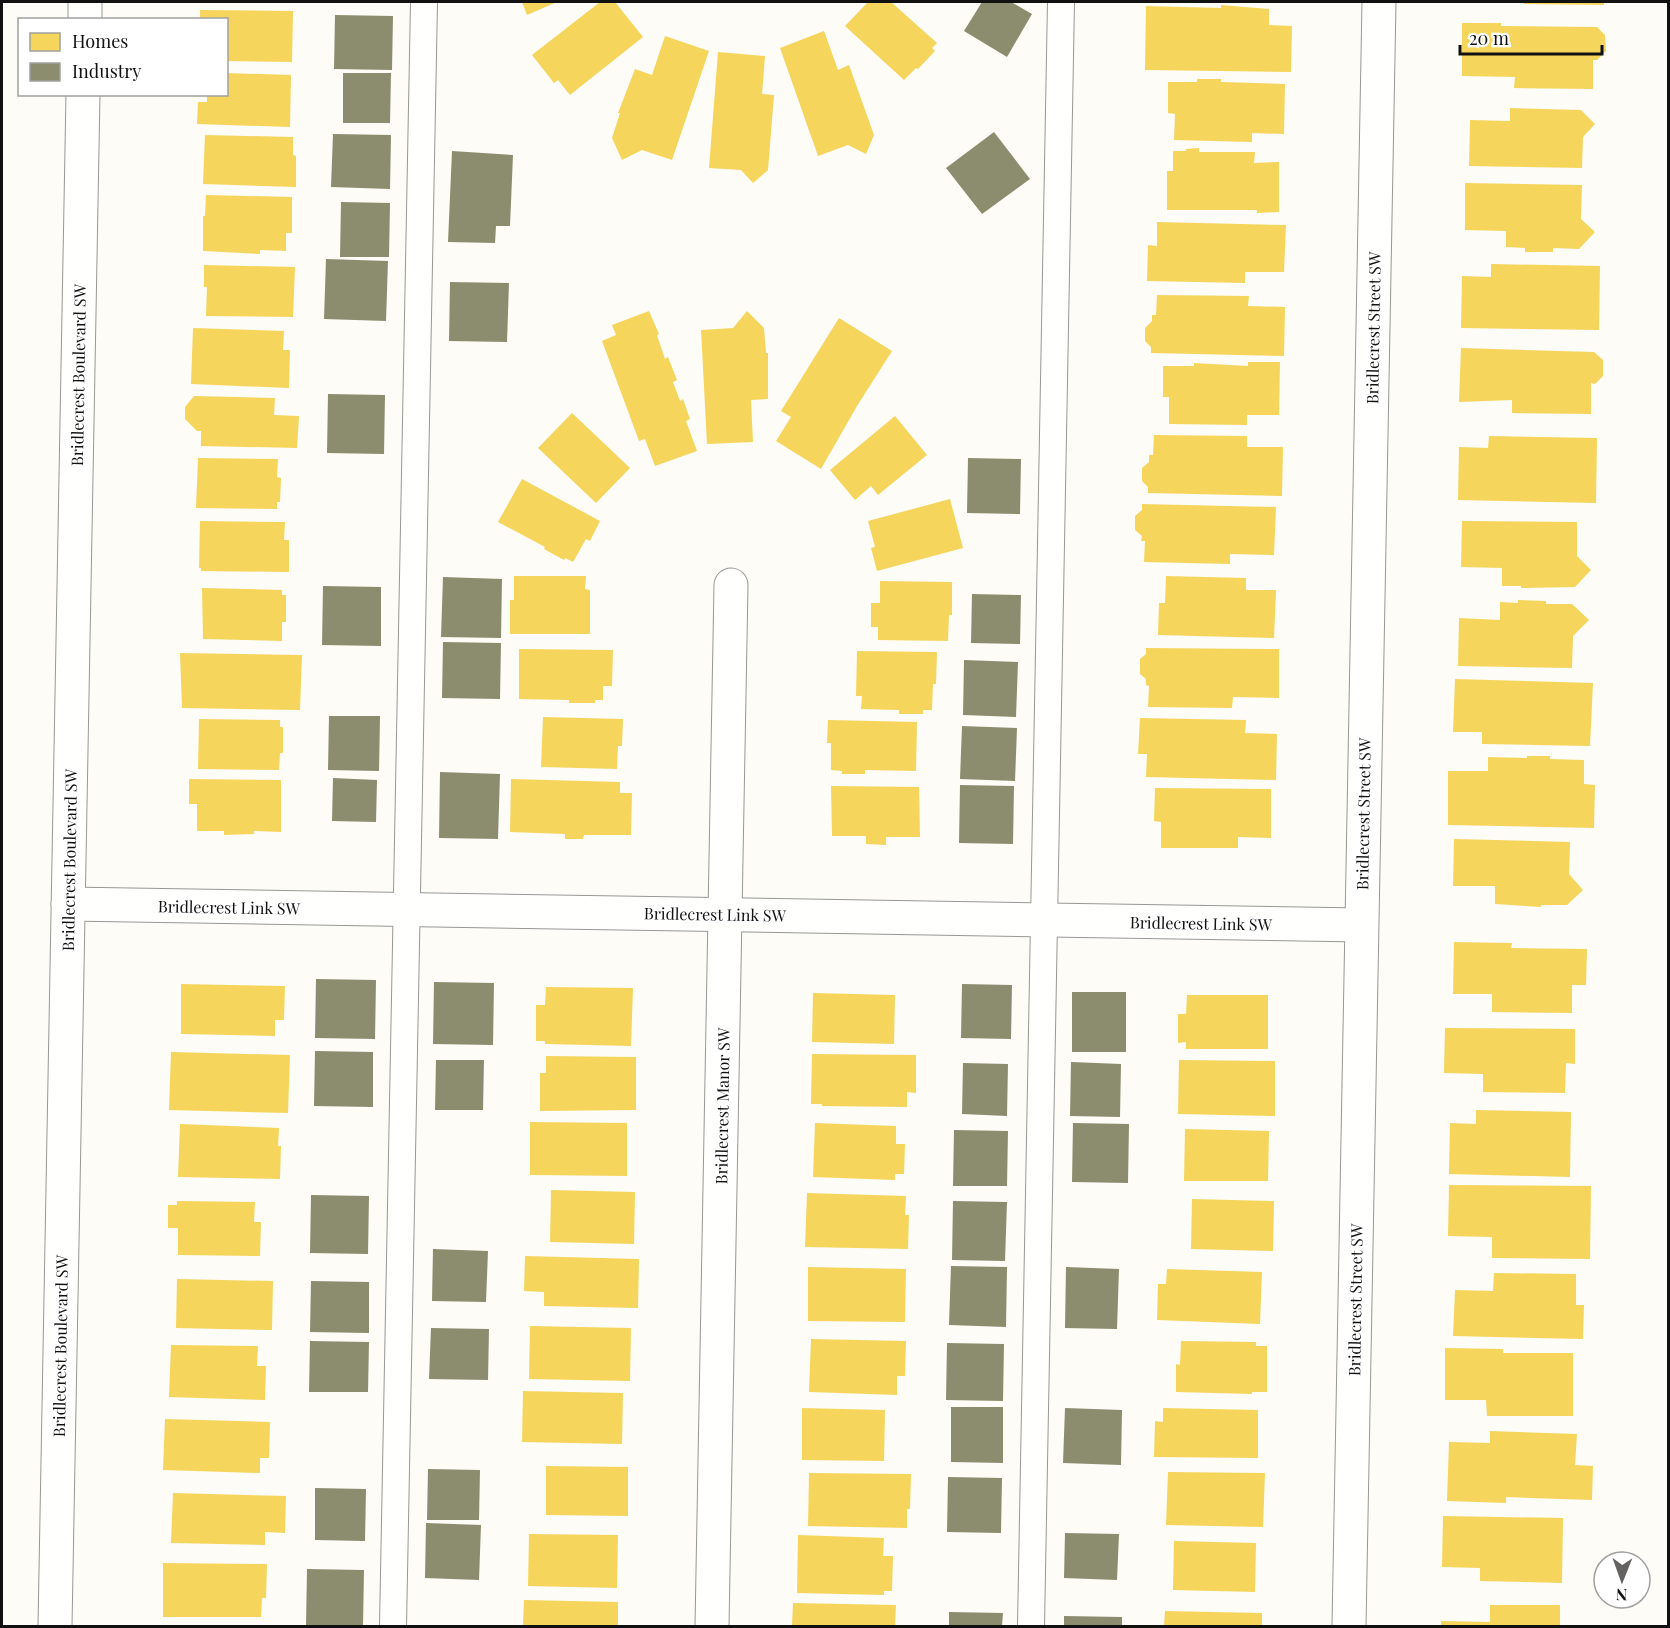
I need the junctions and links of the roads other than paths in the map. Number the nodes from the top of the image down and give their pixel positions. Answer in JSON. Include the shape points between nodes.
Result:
{"nodes":[{"id":1,"x":85,"y":2,"type":"edge"},
{"id":2,"x":424,"y":2,"type":"edge"},
{"id":3,"x":1061,"y":2,"type":"edge"},
{"id":4,"x":1379,"y":2,"type":"edge"},
{"id":5,"x":85,"y":18,"type":"edge"},
{"id":6,"x":83,"y":96,"type":"edge"},
{"id":7,"x":731,"y":585,"type":"dead end"},
{"id":8,"x":68,"y":904,"type":"junction"},
{"id":9,"x":407,"y":909,"type":"junction"},
{"id":10,"x":725,"y":914,"type":"junction"},
{"id":11,"x":1043,"y":921,"type":"junction"},
{"id":12,"x":1361,"y":925,"type":"junction"},
{"id":13,"x":55,"y":1626,"type":"edge"},
{"id":14,"x":393,"y":1626,"type":"edge"},
{"id":15,"x":712,"y":1626,"type":"edge"},
{"id":16,"x":1030,"y":1626,"type":"edge"},
{"id":17,"x":1349,"y":1626,"type":"edge"}],
"edges":[{"from":1,"to":5,"type":"street"},
{"from":2,"to":9,"type":"lane"},
{"from":3,"to":11,"type":"lane"},
{"from":4,"to":12,"type":"street","name":"Bridlecrest Street SW"},
{"from":6,"to":8,"type":"street","name":"Bridlecrest Boulevard SW"},
{"from":7,"to":10,"type":"street","name":"Bridlecrest Manor SW"},
{"from":8,"to":9,"type":"street","name":"Bridlecrest Link SW"},
{"from":8,"to":13,"type":"street","name":"Bridlecrest Boulevard SW"},
{"from":9,"to":10,"type":"street","name":"Bridlecrest Link SW"},
{"from":9,"to":14,"type":"lane"},
{"from":10,"to":11,"type":"street","name":"Bridlecrest Link SW"},
{"from":10,"to":15,"type":"street","name":"Bridlecrest Manor SW"},
{"from":11,"to":12,"type":"street","name":"Bridlecrest Link SW"},
{"from":11,"to":16,"type":"lane"},
{"from":12,"to":17,"type":"street","name":"Bridlecrest Street SW"}]}
